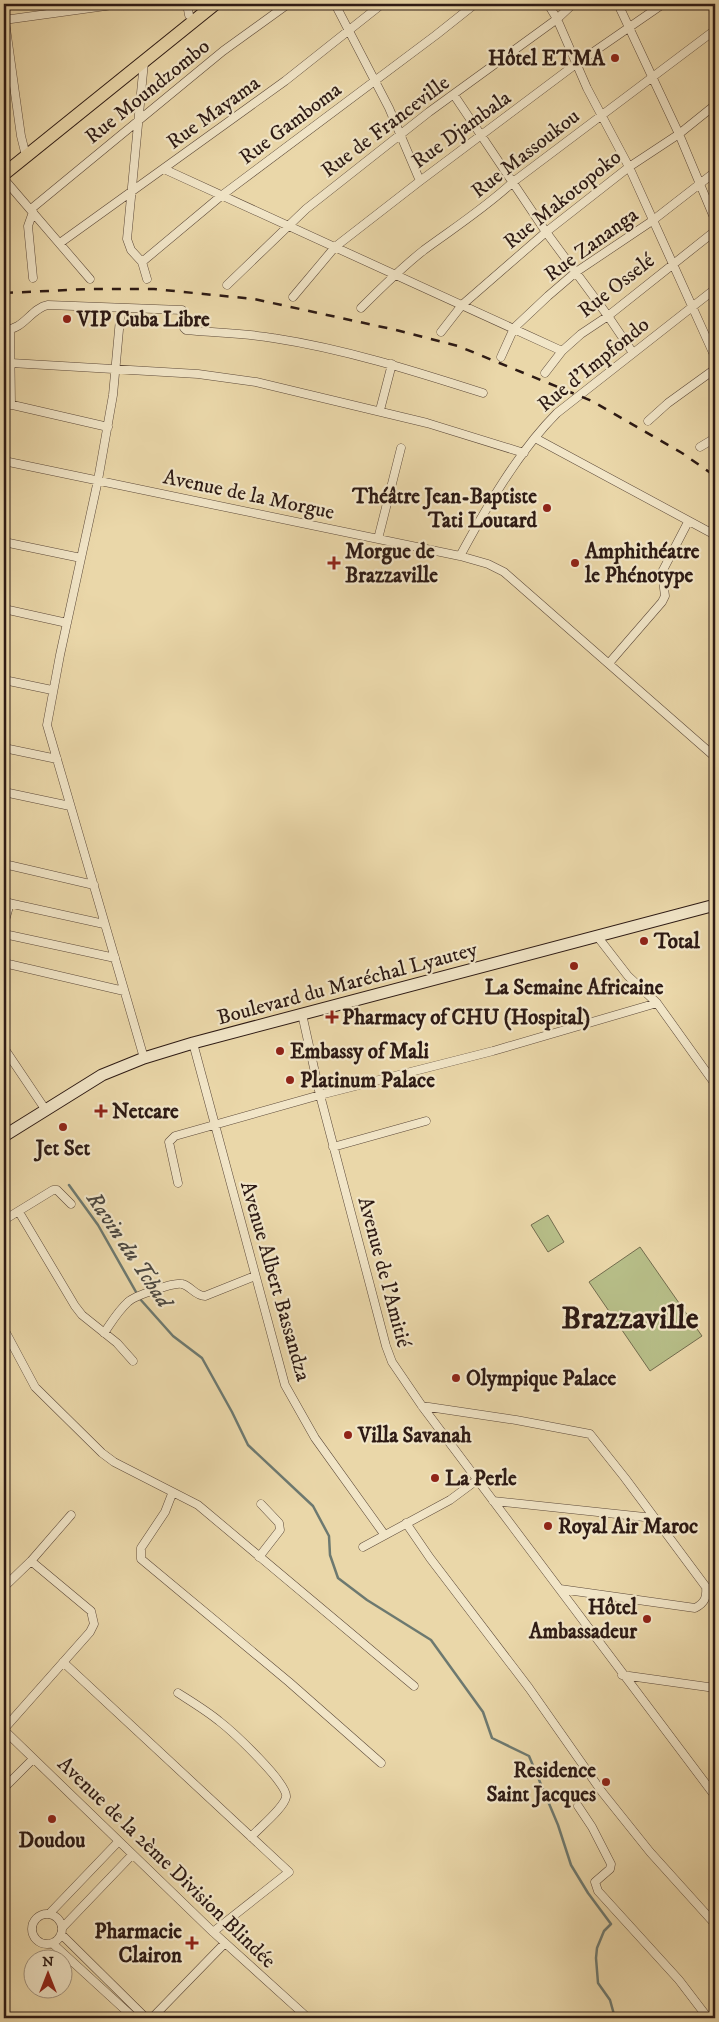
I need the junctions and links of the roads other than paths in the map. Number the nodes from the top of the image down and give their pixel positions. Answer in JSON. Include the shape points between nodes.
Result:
{"nodes":[{"id":1,"x":120,"y":4,"type":"edge"},
{"id":2,"x":204,"y":4,"type":"edge"},
{"id":3,"x":215,"y":4,"type":"edge"},
{"id":4,"x":288,"y":4,"type":"edge"},
{"id":5,"x":336,"y":4,"type":"edge"},
{"id":6,"x":382,"y":4,"type":"edge"},
{"id":7,"x":475,"y":4,"type":"edge"},
{"id":8,"x":548,"y":4,"type":"edge"},
{"id":9,"x":573,"y":4,"type":"edge"},
{"id":10,"x":618,"y":4,"type":"edge"},
{"id":11,"x":663,"y":4,"type":"edge"},
{"id":12,"x":188,"y":10,"type":"edge"},
{"id":13,"x":4,"y":14,"type":"edge"},
{"id":14,"x":557,"y":19,"type":"junction"},
{"id":15,"x":4,"y":20,"type":"edge"},
{"id":16,"x":629,"y":29,"type":"junction"},
{"id":17,"x":350,"y":30,"type":"junction"},
{"id":18,"x":715,"y":30,"type":"edge"},
{"id":19,"x":6,"y":49,"type":"edge"},
{"id":20,"x":144,"y":62,"type":"junction"},
{"id":21,"x":576,"y":64,"type":"junction"},
{"id":22,"x":652,"y":78,"type":"junction"},
{"id":23,"x":376,"y":81,"type":"junction"},
{"id":24,"x":454,"y":95,"type":"junction"},
{"id":25,"x":715,"y":105,"type":"edge"},
{"id":26,"x":602,"y":115,"type":"junction"},
{"id":27,"x":139,"y":121,"type":"junction"},
{"id":28,"x":401,"y":134,"type":"junction"},
{"id":29,"x":678,"y":134,"type":"junction"},
{"id":30,"x":482,"y":136,"type":"junction"},
{"id":31,"x":24,"y":152,"type":"junction"},
{"id":32,"x":4,"y":164,"type":"edge"},
{"id":33,"x":628,"y":167,"type":"junction"},
{"id":34,"x":164,"y":169,"type":"junction"},
{"id":35,"x":715,"y":172,"type":"edge"},
{"id":36,"x":4,"y":174,"type":"edge"},
{"id":37,"x":4,"y":179,"type":"edge"},
{"id":38,"x":420,"y":180,"type":"junction"},
{"id":39,"x":513,"y":182,"type":"junction"},
{"id":40,"x":700,"y":184,"type":"junction"},
{"id":41,"x":132,"y":191,"type":"junction"},
{"id":42,"x":221,"y":196,"type":"junction"},
{"id":43,"x":32,"y":210,"type":"junction"},
{"id":44,"x":715,"y":220,"type":"edge"},
{"id":45,"x":652,"y":221,"type":"junction"},
{"id":46,"x":287,"y":226,"type":"junction"},
{"id":47,"x":715,"y":231,"type":"edge"},
{"id":48,"x":546,"y":232,"type":"junction"},
{"id":49,"x":60,"y":243,"type":"junction"},
{"id":50,"x":335,"y":247,"type":"junction"},
{"id":51,"x":142,"y":262,"type":"junction"},
{"id":52,"x":671,"y":264,"type":"junction"},
{"id":53,"x":576,"y":272,"type":"junction"},
{"id":54,"x":395,"y":274,"type":"junction"},
{"id":55,"x":33,"y":278,"type":"dead end"},
{"id":56,"x":90,"y":278,"type":"dead end"},
{"id":57,"x":147,"y":279,"type":"dead end"},
{"id":58,"x":227,"y":285,"type":"dead end"},
{"id":59,"x":715,"y":289,"type":"edge"},
{"id":60,"x":293,"y":297,"type":"dead end"},
{"id":61,"x":462,"y":305,"type":"junction"},
{"id":62,"x":691,"y":306,"type":"junction"},
{"id":63,"x":121,"y":308,"type":"junction"},
{"id":64,"x":360,"y":308,"type":"dead end"},
{"id":65,"x":608,"y":316,"type":"junction"},
{"id":66,"x":514,"y":328,"type":"junction"},
{"id":67,"x":7,"y":330,"type":"edge"},
{"id":68,"x":441,"y":332,"type":"dead end"},
{"id":69,"x":562,"y":351,"type":"junction"},
{"id":70,"x":633,"y":353,"type":"junction"},
{"id":71,"x":501,"y":357,"type":"dead end"},
{"id":72,"x":715,"y":358,"type":"edge"},
{"id":73,"x":11,"y":363,"type":"junction"},
{"id":74,"x":392,"y":364,"type":"junction"},
{"id":75,"x":116,"y":369,"type":"junction"},
{"id":76,"x":715,"y":369,"type":"edge"},
{"id":77,"x":545,"y":373,"type":"dead end"},
{"id":78,"x":483,"y":393,"type":"dead end"},
{"id":79,"x":7,"y":404,"type":"edge"},
{"id":80,"x":380,"y":410,"type":"junction"},
{"id":81,"x":648,"y":421,"type":"dead end"},
{"id":82,"x":108,"y":427,"type":"junction"},
{"id":83,"x":535,"y":438,"type":"junction"},
{"id":84,"x":715,"y":438,"type":"edge"},
{"id":85,"x":700,"y":447,"type":"dead end"},
{"id":86,"x":401,"y":448,"type":"dead end"},
{"id":87,"x":524,"y":453,"type":"junction"},
{"id":88,"x":4,"y":460,"type":"edge"},
{"id":89,"x":98,"y":480,"type":"junction"},
{"id":90,"x":688,"y":522,"type":"junction"},
{"id":91,"x":715,"y":535,"type":"edge"},
{"id":92,"x":378,"y":539,"type":"junction"},
{"id":93,"x":4,"y":542,"type":"edge"},
{"id":94,"x":460,"y":556,"type":"junction"},
{"id":95,"x":81,"y":558,"type":"junction"},
{"id":96,"x":4,"y":609,"type":"edge"},
{"id":97,"x":67,"y":623,"type":"junction"},
{"id":98,"x":610,"y":662,"type":"junction"},
{"id":99,"x":4,"y":680,"type":"edge"},
{"id":100,"x":52,"y":690,"type":"junction"},
{"id":101,"x":4,"y":748,"type":"edge"},
{"id":102,"x":715,"y":757,"type":"edge"},
{"id":103,"x":57,"y":759,"type":"junction"},
{"id":104,"x":4,"y":792,"type":"edge"},
{"id":105,"x":70,"y":806,"type":"junction"},
{"id":106,"x":4,"y":864,"type":"edge"},
{"id":107,"x":94,"y":885,"type":"junction"},
{"id":108,"x":7,"y":903,"type":"edge"},
{"id":109,"x":715,"y":905,"type":"edge"},
{"id":110,"x":4,"y":924,"type":"edge"},
{"id":111,"x":104,"y":924,"type":"junction"},
{"id":112,"x":4,"y":934,"type":"edge"},
{"id":113,"x":597,"y":936,"type":"junction"},
{"id":114,"x":115,"y":958,"type":"junction"},
{"id":115,"x":4,"y":963,"type":"edge"},
{"id":116,"x":124,"y":991,"type":"junction"},
{"id":117,"x":657,"y":1003,"type":"junction"},
{"id":118,"x":302,"y":1014,"type":"junction"},
{"id":119,"x":193,"y":1043,"type":"junction"},
{"id":120,"x":4,"y":1048,"type":"edge"},
{"id":121,"x":144,"y":1058,"type":"junction"},
{"id":122,"x":715,"y":1084,"type":"edge"},
{"id":123,"x":320,"y":1096,"type":"junction"},
{"id":124,"x":45,"y":1109,"type":"junction"},
{"id":125,"x":426,"y":1121,"type":"dead end"},
{"id":126,"x":215,"y":1126,"type":"junction"},
{"id":127,"x":4,"y":1136,"type":"edge"},
{"id":128,"x":333,"y":1147,"type":"junction"},
{"id":129,"x":178,"y":1183,"type":"dead end"},
{"id":130,"x":71,"y":1204,"type":"dead end"},
{"id":131,"x":19,"y":1212,"type":"junction"},
{"id":132,"x":4,"y":1220,"type":"edge"},
{"id":133,"x":255,"y":1276,"type":"junction"},
{"id":134,"x":4,"y":1329,"type":"edge"},
{"id":135,"x":104,"y":1333,"type":"junction"},
{"id":136,"x":133,"y":1362,"type":"dead end"},
{"id":137,"x":422,"y":1406,"type":"junction"},
{"id":138,"x":477,"y":1480,"type":"junction"},
{"id":139,"x":172,"y":1494,"type":"junction"},
{"id":140,"x":493,"y":1501,"type":"junction"},
{"id":141,"x":261,"y":1504,"type":"dead end"},
{"id":142,"x":71,"y":1515,"type":"dead end"},
{"id":143,"x":654,"y":1518,"type":"junction"},
{"id":144,"x":406,"y":1523,"type":"junction"},
{"id":145,"x":384,"y":1534,"type":"junction"},
{"id":146,"x":363,"y":1547,"type":"dead end"},
{"id":147,"x":259,"y":1557,"type":"junction"},
{"id":148,"x":31,"y":1561,"type":"junction"},
{"id":149,"x":4,"y":1587,"type":"edge"},
{"id":150,"x":560,"y":1589,"type":"junction"},
{"id":151,"x":64,"y":1662,"type":"junction"},
{"id":152,"x":622,"y":1675,"type":"junction"},
{"id":153,"x":414,"y":1686,"type":"dead end"},
{"id":154,"x":715,"y":1688,"type":"edge"},
{"id":155,"x":178,"y":1693,"type":"dead end"},
{"id":156,"x":4,"y":1730,"type":"edge"},
{"id":157,"x":33,"y":1759,"type":"junction"},
{"id":158,"x":381,"y":1763,"type":"dead end"},
{"id":159,"x":4,"y":1788,"type":"edge"},
{"id":160,"x":715,"y":1796,"type":"edge"},
{"id":161,"x":578,"y":1806,"type":"dead end"},
{"id":162,"x":251,"y":1837,"type":"junction"},
{"id":163,"x":118,"y":1842,"type":"junction"},
{"id":164,"x":132,"y":1855,"type":"junction"},
{"id":165,"x":49,"y":1914,"type":"junction"},
{"id":166,"x":715,"y":1924,"type":"edge"},
{"id":167,"x":61,"y":1931,"type":"junction"},
{"id":168,"x":213,"y":1932,"type":"junction"},
{"id":169,"x":52,"y":1943,"type":"junction"},
{"id":170,"x":225,"y":1943,"type":"junction"},
{"id":171,"x":134,"y":2018,"type":"edge"},
{"id":172,"x":146,"y":2018,"type":"edge"},
{"id":173,"x":152,"y":2018,"type":"edge"},
{"id":174,"x":308,"y":2018,"type":"edge"},
{"id":175,"x":708,"y":2018,"type":"edge"}],
"edges":[{"from":1,"to":15,"type":"street"},
{"from":2,"to":12,"type":"main road"},
{"from":3,"to":20,"type":"main road"},
{"from":4,"to":27,"type":"street","name":"Rue Moundzombo","via":[[223,51]]},
{"from":5,"to":17,"type":"street"},
{"from":6,"to":17,"type":"street","name":"Rue Mayama"},
{"from":7,"to":23,"type":"street","name":"Rue Gamboma"},
{"from":8,"to":14,"type":"street"},
{"from":9,"to":14,"type":"street","name":"Rue de Franceville"},
{"from":10,"to":16,"type":"street"},
{"from":11,"to":16,"type":"street","name":"Rue Djambala"},
{"from":12,"to":31,"type":"main road"},
{"from":13,"to":15,"type":"street"},
{"from":14,"to":21,"type":"street"},
{"from":14,"to":24,"type":"street","name":"Rue de Franceville"},
{"from":15,"to":19,"type":"street"},
{"from":16,"to":21,"type":"street","name":"Rue Djambala"},
{"from":16,"to":22,"type":"street"},
{"from":17,"to":23,"type":"street"},
{"from":17,"to":34,"type":"street","name":"Rue Mayama"},
{"from":18,"to":22,"type":"street","name":"Rue Massoukou"},
{"from":19,"to":31,"type":"street"},
{"from":20,"to":27,"type":"street"},
{"from":20,"to":31,"type":"main road"},
{"from":21,"to":26,"type":"street"},
{"from":21,"to":30,"type":"street","name":"Rue Djambala"},
{"from":22,"to":26,"type":"street","name":"Rue Massoukou"},
{"from":22,"to":29,"type":"street"},
{"from":23,"to":28,"type":"street"},
{"from":23,"to":42,"type":"street","name":"Rue Gamboma"},
{"from":24,"to":28,"type":"street","name":"Rue de Franceville"},
{"from":24,"to":30,"type":"street"},
{"from":25,"to":29,"type":"street","name":"Rue Makotopoko"},
{"from":26,"to":33,"type":"street"},
{"from":26,"to":39,"type":"street","name":"Rue Massoukou"},
{"from":27,"to":41,"type":"street"},
{"from":27,"to":43,"type":"street","name":"Rue Moundzombo"},
{"from":28,"to":38,"type":"street"},
{"from":28,"to":46,"type":"street","name":"Rue de Franceville"},
{"from":29,"to":33,"type":"street","name":"Rue Makotopoko"},
{"from":29,"to":40,"type":"street"},
{"from":30,"to":38,"type":"street","name":"Rue Djambala"},
{"from":30,"to":39,"type":"street"},
{"from":31,"to":32,"type":"main road"},
{"from":31,"to":36,"type":"main road"},
{"from":33,"to":45,"type":"street"},
{"from":33,"to":48,"type":"street","name":"Rue Makotopoko"},
{"from":34,"to":41,"type":"street","name":"Rue Mayama"},
{"from":34,"to":42,"type":"street"},
{"from":35,"to":40,"type":"street","name":"Rue Zananga"},
{"from":37,"to":43,"type":"street"},
{"from":38,"to":50,"type":"street","name":"Rue Djambala"},
{"from":39,"to":48,"type":"street"},
{"from":39,"to":54,"type":"street","name":"Rue Massoukou"},
{"from":40,"to":44,"type":"street"},
{"from":40,"to":45,"type":"street","name":"Rue Zananga"},
{"from":41,"to":49,"type":"street","name":"Rue Mayama"},
{"from":41,"to":51,"type":"street","via":[[128,244]]},
{"from":42,"to":46,"type":"street"},
{"from":42,"to":51,"type":"street","name":"Rue Gamboma"},
{"from":43,"to":49,"type":"street"},
{"from":43,"to":55,"type":"street","via":[[28,226]]},
{"from":45,"to":52,"type":"street"},
{"from":45,"to":53,"type":"street","name":"Rue Zananga"},
{"from":46,"to":50,"type":"street"},
{"from":46,"to":58,"type":"street","name":"Rue de Franceville"},
{"from":47,"to":52,"type":"street","name":"Rue Osselé"},
{"from":48,"to":53,"type":"street"},
{"from":48,"to":61,"type":"street","name":"Rue Makotopoko"},
{"from":49,"to":56,"type":"street"},
{"from":50,"to":54,"type":"street"},
{"from":50,"to":60,"type":"street","name":"Rue Djambala"},
{"from":51,"to":57,"type":"street"},
{"from":52,"to":62,"type":"street"},
{"from":52,"to":65,"type":"street","name":"Rue Osselé"},
{"from":53,"to":65,"type":"street"},
{"from":53,"to":66,"type":"street","name":"Rue Zananga"},
{"from":54,"to":61,"type":"street"},
{"from":54,"to":64,"type":"street","name":"Rue Massoukou"},
{"from":59,"to":62,"type":"street","name":"Rue d'Impfondo"},
{"from":61,"to":66,"type":"street"},
{"from":61,"to":68,"type":"street","name":"Rue Makotopoko"},
{"from":62,"to":70,"type":"street","name":"Rue d'Impfondo"},
{"from":62,"to":72,"type":"street"},
{"from":63,"to":67,"type":"street","via":[[41,306],[30,317]]},
{"from":63,"to":74,"type":"street","via":[[182,310],[186,330],[272,337]]},
{"from":63,"to":75,"type":"street"},
{"from":65,"to":69,"type":"street","name":"Rue Osselé"},
{"from":65,"to":70,"type":"street"},
{"from":66,"to":69,"type":"street"},
{"from":66,"to":71,"type":"street","name":"Rue Zananga"},
{"from":67,"to":73,"type":"street"},
{"from":69,"to":77,"type":"street","name":"Rue Osselé"},
{"from":70,"to":83,"type":"street","name":"Rue d'Impfondo","via":[[557,413]]},
{"from":73,"to":75,"type":"street"},
{"from":73,"to":79,"type":"street"},
{"from":74,"to":78,"type":"street"},
{"from":74,"to":80,"type":"street"},
{"from":75,"to":80,"type":"street","via":[[228,377]]},
{"from":75,"to":82,"type":"street"},
{"from":76,"to":81,"type":"street"},
{"from":79,"to":82,"type":"street"},
{"from":80,"to":87,"type":"street"},
{"from":82,"to":89,"type":"street"},
{"from":83,"to":87,"type":"street","name":"Rue d'Impfondo"},
{"from":83,"to":90,"type":"street"},
{"from":84,"to":85,"type":"street"},
{"from":86,"to":92,"type":"street"},
{"from":87,"to":94,"type":"street","name":"Rue d'Impfondo"},
{"from":88,"to":89,"type":"street","name":"Avenue de la Morgue"},
{"from":89,"to":92,"type":"street","name":"Avenue de la Morgue"},
{"from":89,"to":95,"type":"street"},
{"from":90,"to":91,"type":"street"},
{"from":90,"to":98,"type":"street","via":[[662,572],[665,596],[662,602]]},
{"from":92,"to":94,"type":"street","name":"Avenue de la Morgue"},
{"from":93,"to":95,"type":"street"},
{"from":94,"to":98,"type":"street","name":"Avenue de la Morgue","via":[[504,572]]},
{"from":95,"to":97,"type":"street"},
{"from":96,"to":97,"type":"street"},
{"from":97,"to":100,"type":"street"},
{"from":98,"to":102,"type":"street","name":"Avenue de la Morgue"},
{"from":99,"to":100,"type":"street"},
{"from":100,"to":103,"type":"street","via":[[47,725]]},
{"from":101,"to":103,"type":"street"},
{"from":103,"to":105,"type":"street"},
{"from":104,"to":105,"type":"street"},
{"from":105,"to":107,"type":"street"},
{"from":106,"to":107,"type":"street"},
{"from":107,"to":111,"type":"street"},
{"from":108,"to":110,"type":"street"},
{"from":108,"to":111,"type":"street"},
{"from":109,"to":113,"type":"main road","name":"Boulevard du Maréchal Lyautey"},
{"from":111,"to":114,"type":"street"},
{"from":112,"to":114,"type":"street"},
{"from":113,"to":117,"type":"street","via":[[628,976]]},
{"from":113,"to":118,"type":"main road","name":"Boulevard du Maréchal Lyautey"},
{"from":114,"to":116,"type":"street"},
{"from":115,"to":116,"type":"street"},
{"from":116,"to":121,"type":"street"},
{"from":117,"to":122,"type":"street"},
{"from":117,"to":123,"type":"street","via":[[493,1051]]},
{"from":118,"to":119,"type":"main road","name":"Boulevard du Maréchal Lyautey"},
{"from":118,"to":123,"type":"street","name":"Avenue de l'Amitié"},
{"from":119,"to":121,"type":"main road","name":"Boulevard du Maréchal Lyautey"},
{"from":119,"to":126,"type":"street","name":"Avenue Albert Bassandza"},
{"from":120,"to":124,"type":"street"},
{"from":121,"to":124,"type":"main road","name":"Boulevard du Maréchal Lyautey","via":[[102,1075]]},
{"from":123,"to":126,"type":"street"},
{"from":123,"to":128,"type":"street","name":"Avenue de l'Amitié"},
{"from":124,"to":127,"type":"main road","name":"Boulevard du Maréchal Lyautey"},
{"from":125,"to":128,"type":"street"},
{"from":126,"to":129,"type":"street","via":[[170,1139]]},
{"from":126,"to":133,"type":"street","name":"Avenue Albert Bassandza"},
{"from":128,"to":137,"type":"street","name":"Avenue de l'Amitié","via":[[386,1346],[392,1362]]},
{"from":130,"to":131,"type":"street","via":[[53,1190]]},
{"from":131,"to":132,"type":"street"},
{"from":131,"to":135,"type":"street","via":[[75,1306]]},
{"from":133,"to":135,"type":"street","via":[[205,1296],[199,1296],[180,1283],[133,1298]]},
{"from":133,"to":145,"type":"street","name":"Avenue Albert Bassandza","via":[[281,1371],[293,1402]]},
{"from":134,"to":139,"type":"street","via":[[30,1379],[42,1394],[114,1462]]},
{"from":135,"to":136,"type":"street"},
{"from":137,"to":138,"type":"street","name":"Avenue de l'Amitié"},
{"from":137,"to":143,"type":"street","via":[[590,1434]]},
{"from":138,"to":140,"type":"street","name":"Avenue de l'Amitié"},
{"from":138,"to":144,"type":"street","via":[[450,1500]]},
{"from":139,"to":147,"type":"street","via":[[198,1505]]},
{"from":139,"to":158,"type":"street","via":[[166,1512],[140,1548],[141,1558]]},
{"from":140,"to":143,"type":"street"},
{"from":140,"to":150,"type":"street","name":"Avenue de l'Amitié"},
{"from":141,"to":147,"type":"street","via":[[279,1523],[280,1530]]},
{"from":142,"to":148,"type":"street"},
{"from":143,"to":150,"type":"street","via":[[706,1587],[705,1601],[700,1605],[695,1608]]},
{"from":144,"to":145,"type":"street"},
{"from":144,"to":166,"type":"street","via":[[602,1792],[650,1852]]},
{"from":145,"to":146,"type":"street"},
{"from":147,"to":153,"type":"street"},
{"from":148,"to":149,"type":"street"},
{"from":148,"to":151,"type":"street","via":[[91,1611],[93,1617],[90,1632]]},
{"from":150,"to":152,"type":"street","name":"Avenue de l'Amitié"},
{"from":151,"to":156,"type":"street"},
{"from":151,"to":162,"type":"street"},
{"from":152,"to":154,"type":"street"},
{"from":152,"to":160,"type":"street","name":"Avenue de l'Amitié"},
{"from":155,"to":162,"type":"street","via":[[219,1721],[284,1786],[287,1794],[285,1803]]},
{"from":156,"to":157,"type":"street","name":"Avenue de la 2ème Division Blindée"},
{"from":157,"to":159,"type":"street"},
{"from":157,"to":163,"type":"street","name":"Avenue de la 2ème Division Blindée"},
{"from":161,"to":175,"type":"street","via":[[611,1864],[610,1869],[595,1882],[598,1891],[679,1980]]},
{"from":162,"to":168,"type":"street","via":[[289,1872]]},
{"from":163,"to":164,"type":"street","name":"Avenue de la 2ème Division Blindée"},
{"from":163,"to":165,"type":"street"},
{"from":164,"to":167,"type":"street"},
{"from":164,"to":168,"type":"street","name":"Avenue de la 2ème Division Blindée"},
{"from":165,"to":167,"type":"street","via":[[58,1919]]},
{"from":165,"to":169,"type":"street","via":[[37,1918],[32,1933],[40,1942]]},
{"from":167,"to":169,"type":"street"},
{"from":167,"to":172,"type":"street"},
{"from":168,"to":170,"type":"street","name":"Avenue de la 2ème Division Blindée"},
{"from":169,"to":171,"type":"street"},
{"from":170,"to":173,"type":"street"},
{"from":170,"to":174,"type":"street","name":"Avenue de la 2ème Division Blindée"}]}
